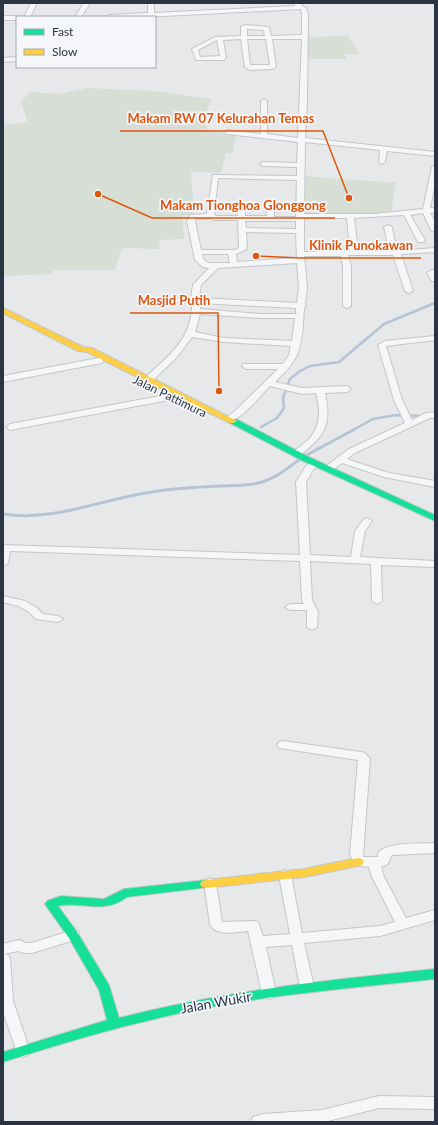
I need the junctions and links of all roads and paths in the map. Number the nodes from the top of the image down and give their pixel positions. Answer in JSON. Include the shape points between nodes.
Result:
{"nodes":[{"id":1,"x":34,"y":3,"type":"edge"},
{"id":2,"x":87,"y":3,"type":"edge"},
{"id":3,"x":151,"y":3,"type":"edge"},
{"id":4,"x":225,"y":3,"type":"edge"},
{"id":5,"x":246,"y":3,"type":"edge"},
{"id":6,"x":299,"y":5,"type":"edge"},
{"id":7,"x":250,"y":10,"type":"junction"},
{"id":8,"x":227,"y":11,"type":"junction"},
{"id":9,"x":151,"y":15,"type":"junction"},
{"id":10,"x":28,"y":16,"type":"edge"},
{"id":11,"x":79,"y":16,"type":"edge"},
{"id":12,"x":130,"y":16,"type":"edge"},
{"id":13,"x":3,"y":18,"type":"edge"},
{"id":14,"x":16,"y":18,"type":"edge"},
{"id":15,"x":244,"y":37,"type":"junction"},
{"id":16,"x":269,"y":37,"type":"junction"},
{"id":17,"x":305,"y":37,"type":"junction"},
{"id":18,"x":220,"y":38,"type":"junction"},
{"id":19,"x":16,"y":59,"type":"edge"},
{"id":20,"x":3,"y":60,"type":"edge"},
{"id":21,"x":264,"y":101,"type":"dead end"},
{"id":22,"x":227,"y":132,"type":"dead end"},
{"id":23,"x":264,"y":137,"type":"junction"},
{"id":24,"x":302,"y":141,"type":"junction"},
{"id":25,"x":384,"y":149,"type":"junction"},
{"id":26,"x":435,"y":154,"type":"edge"},
{"id":27,"x":382,"y":162,"type":"dead end"},
{"id":28,"x":263,"y":164,"type":"dead end"},
{"id":29,"x":300,"y":165,"type":"junction"},
{"id":30,"x":435,"y":167,"type":"edge"},
{"id":31,"x":300,"y":178,"type":"junction"},
{"id":32,"x":270,"y":202,"type":"dead end"},
{"id":33,"x":241,"y":204,"type":"dead end"},
{"id":34,"x":435,"y":210,"type":"edge"},
{"id":35,"x":426,"y":211,"type":"junction"},
{"id":36,"x":406,"y":213,"type":"junction"},
{"id":37,"x":210,"y":216,"type":"junction"},
{"id":38,"x":350,"y":217,"type":"junction"},
{"id":39,"x":241,"y":218,"type":"junction"},
{"id":40,"x":300,"y":218,"type":"junction"},
{"id":41,"x":271,"y":219,"type":"junction"},
{"id":42,"x":388,"y":227,"type":"dead end"},
{"id":43,"x":242,"y":230,"type":"junction"},
{"id":44,"x":435,"y":230,"type":"edge"},
{"id":45,"x":300,"y":231,"type":"junction"},
{"id":46,"x":421,"y":240,"type":"dead end"},
{"id":47,"x":435,"y":250,"type":"edge"},
{"id":48,"x":394,"y":251,"type":"junction"},
{"id":49,"x":197,"y":252,"type":"junction"},
{"id":50,"x":234,"y":252,"type":"junction"},
{"id":51,"x":354,"y":252,"type":"junction"},
{"id":52,"x":344,"y":253,"type":"junction"},
{"id":53,"x":300,"y":257,"type":"junction"},
{"id":54,"x":234,"y":265,"type":"junction"},
{"id":55,"x":216,"y":266,"type":"junction"},
{"id":56,"x":435,"y":272,"type":"edge"},
{"id":57,"x":435,"y":279,"type":"edge"},
{"id":58,"x":409,"y":291,"type":"dead end"},
{"id":59,"x":197,"y":300,"type":"junction"},
{"id":60,"x":144,"y":301,"type":"dead end"},
{"id":61,"x":302,"y":306,"type":"junction"},
{"id":62,"x":347,"y":306,"type":"dead end"},
{"id":63,"x":3,"y":310,"type":"edge"},
{"id":64,"x":197,"y":311,"type":"junction"},
{"id":65,"x":300,"y":316,"type":"junction"},
{"id":66,"x":190,"y":334,"type":"junction"},
{"id":67,"x":435,"y":338,"type":"edge"},
{"id":68,"x":296,"y":344,"type":"junction"},
{"id":69,"x":81,"y":349,"type":"junction"},
{"id":70,"x":99,"y":361,"type":"junction"},
{"id":71,"x":246,"y":366,"type":"dead end"},
{"id":72,"x":285,"y":367,"type":"junction"},
{"id":73,"x":3,"y":379,"type":"edge"},
{"id":74,"x":148,"y":380,"type":"junction"},
{"id":75,"x":269,"y":383,"type":"junction"},
{"id":76,"x":347,"y":389,"type":"dead end"},
{"id":77,"x":320,"y":390,"type":"junction"},
{"id":78,"x":171,"y":397,"type":"junction"},
{"id":79,"x":233,"y":416,"type":"junction"},
{"id":80,"x":429,"y":416,"type":"edge"},
{"id":81,"x":407,"y":418,"type":"junction"},
{"id":82,"x":10,"y":427,"type":"dead end"},
{"id":83,"x":262,"y":437,"type":"junction"},
{"id":84,"x":300,"y":456,"type":"junction"},
{"id":85,"x":316,"y":463,"type":"junction"},
{"id":86,"x":339,"y":463,"type":"junction"},
{"id":87,"x":435,"y":484,"type":"edge"},
{"id":88,"x":435,"y":518,"type":"edge"},
{"id":89,"x":367,"y":521,"type":"dead end"},
{"id":90,"x":5,"y":548,"type":"edge"},
{"id":91,"x":305,"y":558,"type":"junction"},
{"id":92,"x":355,"y":560,"type":"junction"},
{"id":93,"x":376,"y":561,"type":"junction"},
{"id":94,"x":3,"y":562,"type":"edge"},
{"id":95,"x":435,"y":564,"type":"edge"},
{"id":96,"x":3,"y":599,"type":"edge"},
{"id":97,"x":377,"y":601,"type":"dead end"},
{"id":98,"x":290,"y":607,"type":"dead end"},
{"id":99,"x":310,"y":607,"type":"junction"},
{"id":100,"x":58,"y":619,"type":"dead end"},
{"id":101,"x":312,"y":627,"type":"dead end"},
{"id":102,"x":283,"y":745,"type":"dead end"},
{"id":103,"x":435,"y":848,"type":"edge"},
{"id":104,"x":358,"y":862,"type":"junction"},
{"id":105,"x":374,"y":863,"type":"junction"},
{"id":106,"x":285,"y":875,"type":"junction"},
{"id":107,"x":210,"y":883,"type":"junction"},
{"id":108,"x":435,"y":915,"type":"edge"},
{"id":109,"x":403,"y":925,"type":"junction"},
{"id":110,"x":73,"y":935,"type":"junction"},
{"id":111,"x":297,"y":939,"type":"junction"},
{"id":112,"x":258,"y":942,"type":"junction"},
{"id":113,"x":3,"y":949,"type":"edge"},
{"id":114,"x":3,"y":959,"type":"edge"},
{"id":115,"x":435,"y":974,"type":"edge"},
{"id":116,"x":307,"y":987,"type":"junction"},
{"id":117,"x":269,"y":993,"type":"junction"},
{"id":118,"x":114,"y":1023,"type":"junction"},
{"id":119,"x":23,"y":1050,"type":"junction"},
{"id":120,"x":3,"y":1057,"type":"edge"},
{"id":121,"x":435,"y":1103,"type":"edge"},
{"id":122,"x":258,"y":1122,"type":"edge"}],
"edges":[{"from":1,"to":10,"type":"street"},
{"from":2,"to":11,"type":"street"},
{"from":3,"to":9,"type":"street"},
{"from":4,"to":8,"type":"street"},
{"from":5,"to":7,"type":"street"},
{"from":6,"to":7,"type":"street"},
{"from":6,"to":17,"type":"street","via":[[305,14]]},
{"from":7,"to":8,"type":"street"},
{"from":8,"to":9,"type":"street","via":[[191,10]]},
{"from":9,"to":12,"type":"street"},
{"from":13,"to":14,"type":"street"},
{"from":15,"to":16,"type":"street"},
{"from":15,"to":16,"type":"street","via":[[245,27],[266,28]]},
{"from":15,"to":16,"type":"street","via":[[247,66],[250,68],[273,67]]},
{"from":15,"to":18,"type":"street"},
{"from":16,"to":17,"type":"street"},
{"from":17,"to":24,"type":"street"},
{"from":18,"to":18,"type":"street","via":[[196,49],[198,59],[222,58]]},
{"from":19,"to":20,"type":"street"},
{"from":21,"to":23,"type":"street"},
{"from":22,"to":23,"type":"street"},
{"from":23,"to":24,"type":"street"},
{"from":24,"to":25,"type":"street"},
{"from":24,"to":29,"type":"street"},
{"from":25,"to":26,"type":"street"},
{"from":25,"to":27,"type":"street"},
{"from":28,"to":29,"type":"street"},
{"from":29,"to":31,"type":"street"},
{"from":30,"to":35,"type":"street"},
{"from":31,"to":37,"type":"street","via":[[214,176]]},
{"from":31,"to":40,"type":"street"},
{"from":32,"to":41,"type":"street"},
{"from":33,"to":39,"type":"street"},
{"from":34,"to":35,"type":"street"},
{"from":35,"to":36,"type":"street"},
{"from":35,"to":44,"type":"street"},
{"from":36,"to":38,"type":"street"},
{"from":36,"to":46,"type":"street"},
{"from":37,"to":39,"type":"street"},
{"from":37,"to":49,"type":"street","via":[[192,218]]},
{"from":38,"to":40,"type":"street"},
{"from":38,"to":51,"type":"street"},
{"from":39,"to":41,"type":"street"},
{"from":39,"to":43,"type":"street"},
{"from":40,"to":41,"type":"street"},
{"from":40,"to":45,"type":"street"},
{"from":42,"to":48,"type":"street"},
{"from":43,"to":45,"type":"street"},
{"from":43,"to":50,"type":"street","via":[[243,249]]},
{"from":45,"to":53,"type":"street"},
{"from":47,"to":48,"type":"street"},
{"from":48,"to":51,"type":"street"},
{"from":48,"to":58,"type":"street"},
{"from":49,"to":50,"type":"street"},
{"from":49,"to":55,"type":"street","via":[[201,263]]},
{"from":50,"to":54,"type":"street","via":[[231,254]]},
{"from":51,"to":52,"type":"street"},
{"from":52,"to":53,"type":"street"},
{"from":52,"to":62,"type":"street","via":[[348,277]]},
{"from":53,"to":54,"type":"street"},
{"from":53,"to":61,"type":"street"},
{"from":54,"to":55,"type":"street"},
{"from":55,"to":59,"type":"street","via":[[209,270],[197,287]]},
{"from":56,"to":57,"type":"street","via":[[431,273]]},
{"from":59,"to":60,"type":"street"},
{"from":59,"to":61,"type":"street"},
{"from":59,"to":64,"type":"street"},
{"from":61,"to":65,"type":"street"},
{"from":63,"to":69,"type":"main road","name":"Jalan Pattimura"},
{"from":64,"to":65,"type":"street"},
{"from":64,"to":66,"type":"street"},
{"from":65,"to":68,"type":"street"},
{"from":66,"to":68,"type":"street","via":[[224,340]]},
{"from":66,"to":74,"type":"street"},
{"from":67,"to":81,"type":"street","via":[[382,345],[398,400]]},
{"from":68,"to":72,"type":"street","via":[[293,355]]},
{"from":69,"to":70,"type":"main road","name":"Jalan Pattimura"},
{"from":69,"to":74,"type":"main road","name":"Jalan Pattimura","via":[[89,350]]},
{"from":70,"to":73,"type":"street"},
{"from":70,"to":78,"type":"main road","name":"Jalan Pattimura"},
{"from":71,"to":72,"type":"street"},
{"from":72,"to":75,"type":"street"},
{"from":74,"to":79,"type":"main road","name":"Jalan Pattimura"},
{"from":75,"to":77,"type":"street","via":[[289,389]]},
{"from":75,"to":79,"type":"street"},
{"from":76,"to":77,"type":"street"},
{"from":77,"to":84,"type":"street","via":[[325,408],[323,426]]},
{"from":78,"to":82,"type":"street"},
{"from":78,"to":83,"type":"main road","name":"Jalan Pattimura"},
{"from":79,"to":83,"type":"main road","name":"Jalan Pattimura"},
{"from":80,"to":81,"type":"street"},
{"from":81,"to":86,"type":"street"},
{"from":83,"to":84,"type":"main road","name":"Jalan Pattimura"},
{"from":84,"to":85,"type":"main road","name":"Jalan Pattimura"},
{"from":85,"to":86,"type":"main road","name":"Jalan Pattimura"},
{"from":85,"to":91,"type":"street","via":[[309,468],[301,481]]},
{"from":86,"to":87,"type":"street"},
{"from":86,"to":88,"type":"main road","name":"Jalan Pattimura"},
{"from":89,"to":92,"type":"street","via":[[360,531]]},
{"from":90,"to":91,"type":"street"},
{"from":90,"to":94,"type":"street"},
{"from":91,"to":92,"type":"street"},
{"from":91,"to":99,"type":"street","via":[[306,600]]},
{"from":92,"to":93,"type":"street"},
{"from":93,"to":95,"type":"street"},
{"from":93,"to":97,"type":"street"},
{"from":96,"to":100,"type":"street","via":[[21,603],[40,617]]},
{"from":98,"to":99,"type":"street"},
{"from":99,"to":101,"type":"street","via":[[313,616]]},
{"from":102,"to":104,"type":"street","via":[[351,754],[364,759],[356,854]]},
{"from":103,"to":105,"type":"street","via":[[390,850],[384,854],[384,861]]},
{"from":104,"to":105,"type":"street"},
{"from":104,"to":106,"type":"main road","via":[[316,872]]},
{"from":105,"to":109,"type":"street","via":[[378,877]]},
{"from":106,"to":107,"type":"main road"},
{"from":106,"to":111,"type":"street"},
{"from":107,"to":110,"type":"main road","via":[[124,893],[113,901],[104,903],[53,902],[51,904]]},
{"from":107,"to":112,"type":"street","via":[[216,924],[219,927],[253,926]]},
{"from":108,"to":109,"type":"street"},
{"from":109,"to":111,"type":"street","via":[[380,931]]},
{"from":110,"to":113,"type":"street","via":[[32,948],[19,945]]},
{"from":110,"to":118,"type":"main road","via":[[105,989]]},
{"from":111,"to":112,"type":"street"},
{"from":111,"to":116,"type":"street"},
{"from":112,"to":117,"type":"street"},
{"from":114,"to":119,"type":"street","via":[[6,1001]]},
{"from":115,"to":116,"type":"main road","name":"Jalan Wukir"},
{"from":116,"to":117,"type":"main road","name":"Jalan Wukir"},
{"from":117,"to":118,"type":"main road","name":"Jalan Wukir","via":[[187,1006]]},
{"from":118,"to":119,"type":"main road","name":"Jalan Wukir"},
{"from":119,"to":120,"type":"main road","name":"Jalan Wukir"},
{"from":121,"to":122,"type":"street","via":[[379,1102],[322,1116]]}]}
